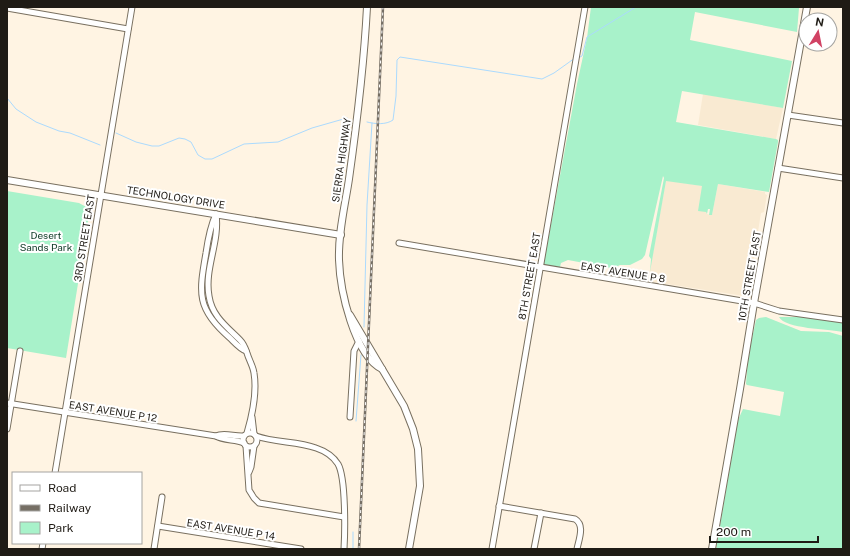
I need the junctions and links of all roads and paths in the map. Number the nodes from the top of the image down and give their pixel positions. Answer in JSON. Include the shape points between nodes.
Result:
{"nodes":[{"id":1,"x":132,"y":7,"type":"edge"},
{"id":2,"x":367,"y":7,"type":"edge"},
{"id":3,"x":585,"y":7,"type":"edge"},
{"id":4,"x":807,"y":7,"type":"edge"},
{"id":5,"x":7,"y":8,"type":"edge"},
{"id":6,"x":128,"y":29,"type":"junction"},
{"id":7,"x":788,"y":115,"type":"junction"},
{"id":8,"x":843,"y":123,"type":"edge"},
{"id":9,"x":778,"y":168,"type":"junction"},
{"id":10,"x":843,"y":178,"type":"edge"},
{"id":11,"x":7,"y":180,"type":"edge"},
{"id":12,"x":100,"y":195,"type":"junction"},
{"id":13,"x":216,"y":214,"type":"junction"},
{"id":14,"x":341,"y":235,"type":"junction"},
{"id":15,"x":399,"y":243,"type":"dead end"},
{"id":16,"x":540,"y":267,"type":"junction"},
{"id":17,"x":754,"y":303,"type":"junction"},
{"id":18,"x":349,"y":314,"type":"junction"},
{"id":19,"x":843,"y":320,"type":"edge"},
{"id":20,"x":359,"y":341,"type":"junction"},
{"id":21,"x":20,"y":351,"type":"dead end"},
{"id":22,"x":382,"y":369,"type":"junction"},
{"id":23,"x":9,"y":403,"type":"edge"},
{"id":24,"x":252,"y":410,"type":"junction"},
{"id":25,"x":65,"y":412,"type":"junction"},
{"id":26,"x":350,"y":417,"type":"dead end"},
{"id":27,"x":7,"y":429,"type":"edge"},
{"id":28,"x":246,"y":434,"type":"junction"},
{"id":29,"x":255,"y":435,"type":"junction"},
{"id":30,"x":216,"y":436,"type":"junction"},
{"id":31,"x":245,"y":444,"type":"junction"},
{"id":32,"x":254,"y":446,"type":"junction"},
{"id":33,"x":55,"y":472,"type":"edge"},
{"id":34,"x":249,"y":472,"type":"junction"},
{"id":35,"x":162,"y":497,"type":"dead end"},
{"id":36,"x":499,"y":506,"type":"junction"},
{"id":37,"x":541,"y":513,"type":"junction"},
{"id":38,"x":344,"y":517,"type":"junction"},
{"id":39,"x":158,"y":526,"type":"junction"},
{"id":40,"x":154,"y":549,"type":"edge"},
{"id":41,"x":301,"y":549,"type":"edge"},
{"id":42,"x":344,"y":549,"type":"edge"},
{"id":43,"x":409,"y":549,"type":"edge"},
{"id":44,"x":492,"y":549,"type":"edge"},
{"id":45,"x":534,"y":549,"type":"edge"},
{"id":46,"x":577,"y":549,"type":"edge"},
{"id":47,"x":712,"y":549,"type":"edge"}],
"edges":[{"from":1,"to":6,"type":"street","name":"3RD STREET EAST"},
{"from":2,"to":14,"type":"main road","name":"SIERRA HIGHWAY","via":[[362,81]]},
{"from":3,"to":16,"type":"street","name":"8TH STREET EAST"},
{"from":4,"to":7,"type":"main road","name":"10TH STREET EAST"},
{"from":5,"to":6,"type":"street"},
{"from":6,"to":12,"type":"street","name":"3RD STREET EAST"},
{"from":7,"to":8,"type":"street"},
{"from":7,"to":9,"type":"main road","name":"10TH STREET EAST"},
{"from":9,"to":10,"type":"street"},
{"from":9,"to":17,"type":"main road","name":"10TH STREET EAST"},
{"from":11,"to":12,"type":"main road","name":"TECHNOLOGY DRIVE"},
{"from":12,"to":13,"type":"main road","name":"TECHNOLOGY DRIVE"},
{"from":12,"to":25,"type":"street","name":"3RD STREET EAST"},
{"from":13,"to":14,"type":"main road","name":"TECHNOLOGY DRIVE"},
{"from":13,"to":24,"type":"street","via":[[211,224],[201,281],[202,297],[205,309],[217,327],[246,351],[254,375]]},
{"from":14,"to":18,"type":"main road","name":"SIERRA HIGHWAY","via":[[340,270]]},
{"from":15,"to":16,"type":"street","name":"EAST AVENUE P 8"},
{"from":16,"to":17,"type":"street","name":"EAST AVENUE P 8"},
{"from":16,"to":36,"type":"street","name":"8TH STREET EAST"},
{"from":17,"to":19,"type":"street","name":"EAST AVENUE P 8","via":[[779,311]]},
{"from":17,"to":47,"type":"main road","name":"10TH STREET EAST"},
{"from":18,"to":20,"type":"main road","name":"SIERRA HIGHWAY"},
{"from":18,"to":22,"type":"main road","name":"SIERRA HIGHWAY"},
{"from":20,"to":22,"type":"main road","name":"SIERRA HIGHWAY"},
{"from":20,"to":26,"type":"street","via":[[354,351]]},
{"from":21,"to":23,"type":"street"},
{"from":22,"to":43,"type":"main road","name":"SIERRA HIGHWAY","via":[[404,406],[418,449],[420,486]]},
{"from":23,"to":25,"type":"street","name":"EAST AVENUE P 12"},
{"from":23,"to":27,"type":"street"},
{"from":24,"to":28,"type":"street"},
{"from":24,"to":29,"type":"street"},
{"from":25,"to":30,"type":"street","name":"EAST AVENUE P 12"},
{"from":25,"to":33,"type":"street","name":"3RD STREET EAST"},
{"from":28,"to":29,"type":"street"},
{"from":28,"to":30,"type":"street","name":"EAST AVENUE P 12"},
{"from":28,"to":31,"type":"street"},
{"from":29,"to":32,"type":"street","via":[[257,440]]},
{"from":29,"to":38,"type":"street","via":[[317,448],[334,459],[342,475]]},
{"from":30,"to":31,"type":"street","name":"EAST AVENUE P 12"},
{"from":31,"to":32,"type":"street"},
{"from":31,"to":34,"type":"street"},
{"from":32,"to":34,"type":"street"},
{"from":34,"to":38,"type":"street","via":[[250,494],[259,503]]},
{"from":35,"to":39,"type":"street"},
{"from":36,"to":37,"type":"street"},
{"from":36,"to":44,"type":"street","name":"8TH STREET EAST"},
{"from":37,"to":45,"type":"street"},
{"from":37,"to":46,"type":"street","via":[[579,521],[581,526]]},
{"from":38,"to":42,"type":"street"},
{"from":39,"to":40,"type":"street"},
{"from":39,"to":41,"type":"street","name":"EAST AVENUE P 14"}]}
